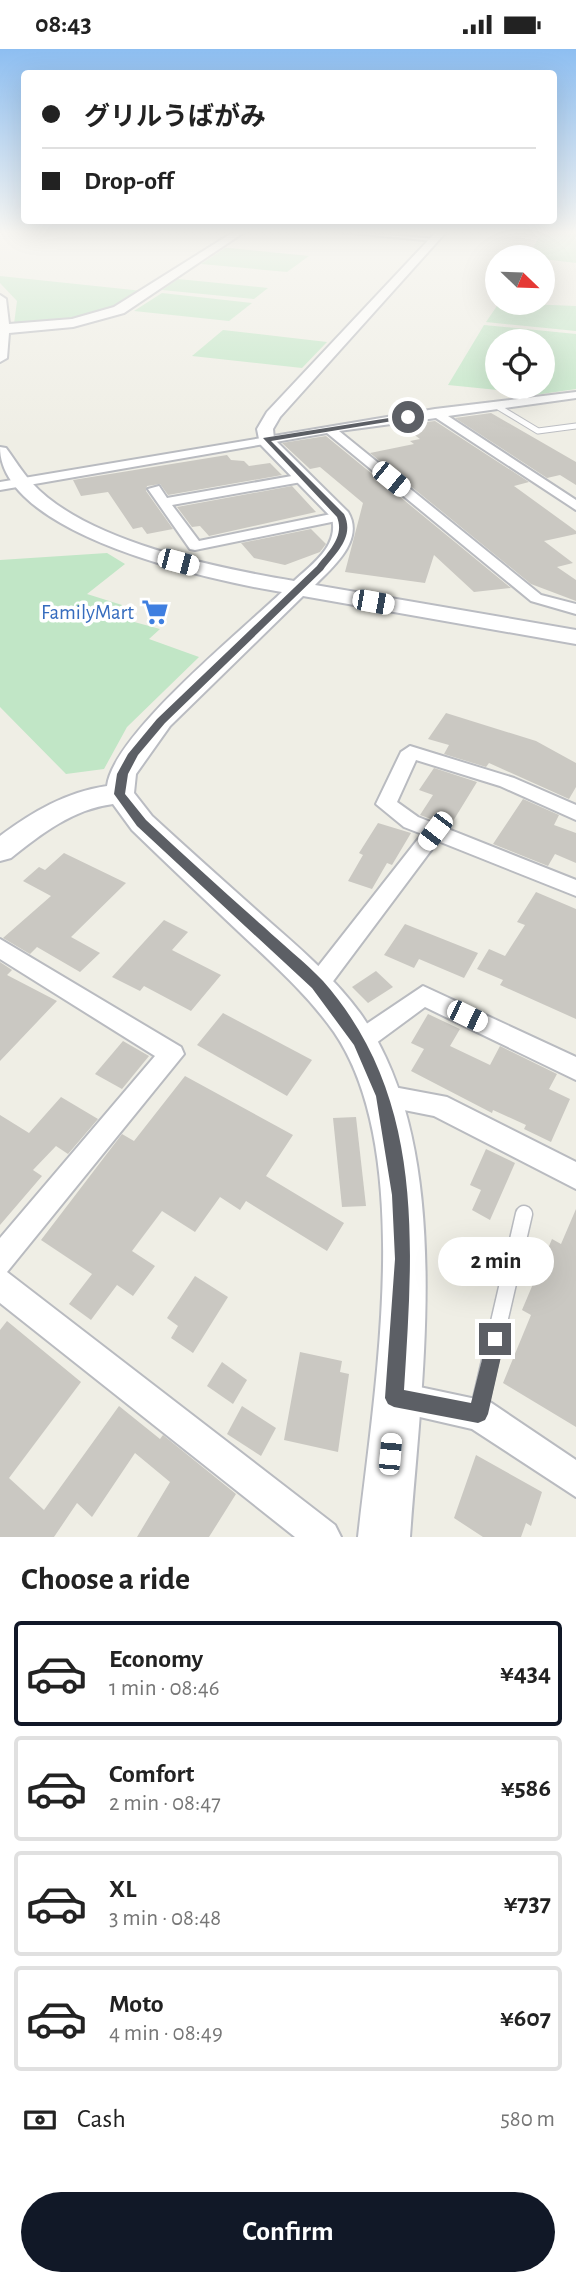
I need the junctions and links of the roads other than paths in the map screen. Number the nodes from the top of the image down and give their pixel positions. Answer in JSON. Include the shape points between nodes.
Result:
{"nodes":[{"id":1,"x":1,"y":300,"type":"edge"},
{"id":2,"x":134,"y":300,"type":"edge"},
{"id":3,"x":378,"y":300,"type":"edge"},
{"id":4,"x":3,"y":329,"type":"junction"},
{"id":5,"x":0,"y":358,"type":"edge"},
{"id":6,"x":576,"y":394,"type":"edge"},
{"id":7,"x":561,"y":396,"type":"junction"},
{"id":8,"x":495,"y":405,"type":"junction"},
{"id":9,"x":576,"y":407,"type":"edge"},
{"id":10,"x":435,"y":412,"type":"junction"},
{"id":11,"x":576,"y":426,"type":"edge"},
{"id":12,"x":329,"y":429,"type":"junction"},
{"id":13,"x":265,"y":440,"type":"junction"},
{"id":14,"x":0,"y":452,"type":"edge"},
{"id":15,"x":303,"y":478,"type":"junction"},
{"id":16,"x":9,"y":484,"type":"edge"},
{"id":17,"x":154,"y":489,"type":"dead end"},
{"id":18,"x":164,"y":503,"type":"junction"},
{"id":19,"x":576,"y":506,"type":"edge"},
{"id":20,"x":341,"y":516,"type":"junction"},
{"id":21,"x":297,"y":588,"type":"junction"},
{"id":22,"x":576,"y":609,"type":"edge"},
{"id":23,"x":576,"y":637,"type":"edge"},
{"id":24,"x":120,"y":794,"type":"junction"},
{"id":25,"x":576,"y":813,"type":"edge"},
{"id":26,"x":435,"y":831,"type":"junction"},
{"id":27,"x":0,"y":851,"type":"edge"},
{"id":28,"x":576,"y":888,"type":"edge"},
{"id":29,"x":0,"y":947,"type":"edge"},
{"id":30,"x":317,"y":985,"type":"junction"},
{"id":31,"x":359,"y":1042,"type":"junction"},
{"id":32,"x":576,"y":1069,"type":"edge"},
{"id":33,"x":383,"y":1096,"type":"junction"},
{"id":34,"x":576,"y":1176,"type":"edge"},
{"id":35,"x":524,"y":1214,"type":"dead end"},
{"id":36,"x":0,"y":1259,"type":"edge"},
{"id":37,"x":0,"y":1284,"type":"edge"},
{"id":38,"x":394,"y":1398,"type":"junction"},
{"id":39,"x":478,"y":1414,"type":"junction"},
{"id":40,"x":576,"y":1480,"type":"edge"},
{"id":41,"x":323,"y":1537,"type":"edge"},
{"id":42,"x":384,"y":1537,"type":"edge"}],
"edges":[{"from":1,"to":4,"type":"street"},
{"from":2,"to":4,"type":"street","via":[[119,310],[73,323]]},
{"from":3,"to":13,"type":"street","via":[[273,415]]},
{"from":4,"to":5,"type":"street"},
{"from":6,"to":7,"type":"street"},
{"from":7,"to":8,"type":"street"},
{"from":7,"to":9,"type":"street"},
{"from":8,"to":10,"type":"street"},
{"from":8,"to":11,"type":"lane","via":[[538,431]]},
{"from":10,"to":12,"type":"street"},
{"from":10,"to":19,"type":"street"},
{"from":12,"to":13,"type":"street"},
{"from":12,"to":22,"type":"street","via":[[536,598]]},
{"from":13,"to":15,"type":"street"},
{"from":13,"to":16,"type":"street"},
{"from":14,"to":16,"type":"street"},
{"from":15,"to":18,"type":"street"},
{"from":15,"to":20,"type":"street"},
{"from":16,"to":21,"type":"street","via":[[127,546]]},
{"from":17,"to":18,"type":"street"},
{"from":18,"to":20,"type":"street","via":[[195,546]]},
{"from":20,"to":21,"type":"street","via":[[341,542],[335,552]]},
{"from":21,"to":23,"type":"street"},
{"from":21,"to":24,"type":"street","via":[[161,721],[122,774]]},
{"from":24,"to":27,"type":"street","via":[[94,795],[68,804]]},
{"from":24,"to":30,"type":"street","via":[[142,823]]},
{"from":25,"to":26,"type":"street","via":[[507,782],[410,752],[386,804],[411,822]]},
{"from":26,"to":28,"type":"street"},
{"from":26,"to":30,"type":"street"},
{"from":29,"to":36,"type":"street","via":[[172,1054]]},
{"from":30,"to":31,"type":"street"},
{"from":31,"to":32,"type":"street","via":[[423,995]]},
{"from":31,"to":33,"type":"street"},
{"from":33,"to":34,"type":"street","via":[[438,1105]]},
{"from":33,"to":38,"type":"street","via":[[400,1195],[404,1259]]},
{"from":35,"to":39,"type":"lane"},
{"from":37,"to":41,"type":"street"},
{"from":38,"to":39,"type":"street"},
{"from":38,"to":42,"type":"street"},
{"from":39,"to":40,"type":"street"}]}
